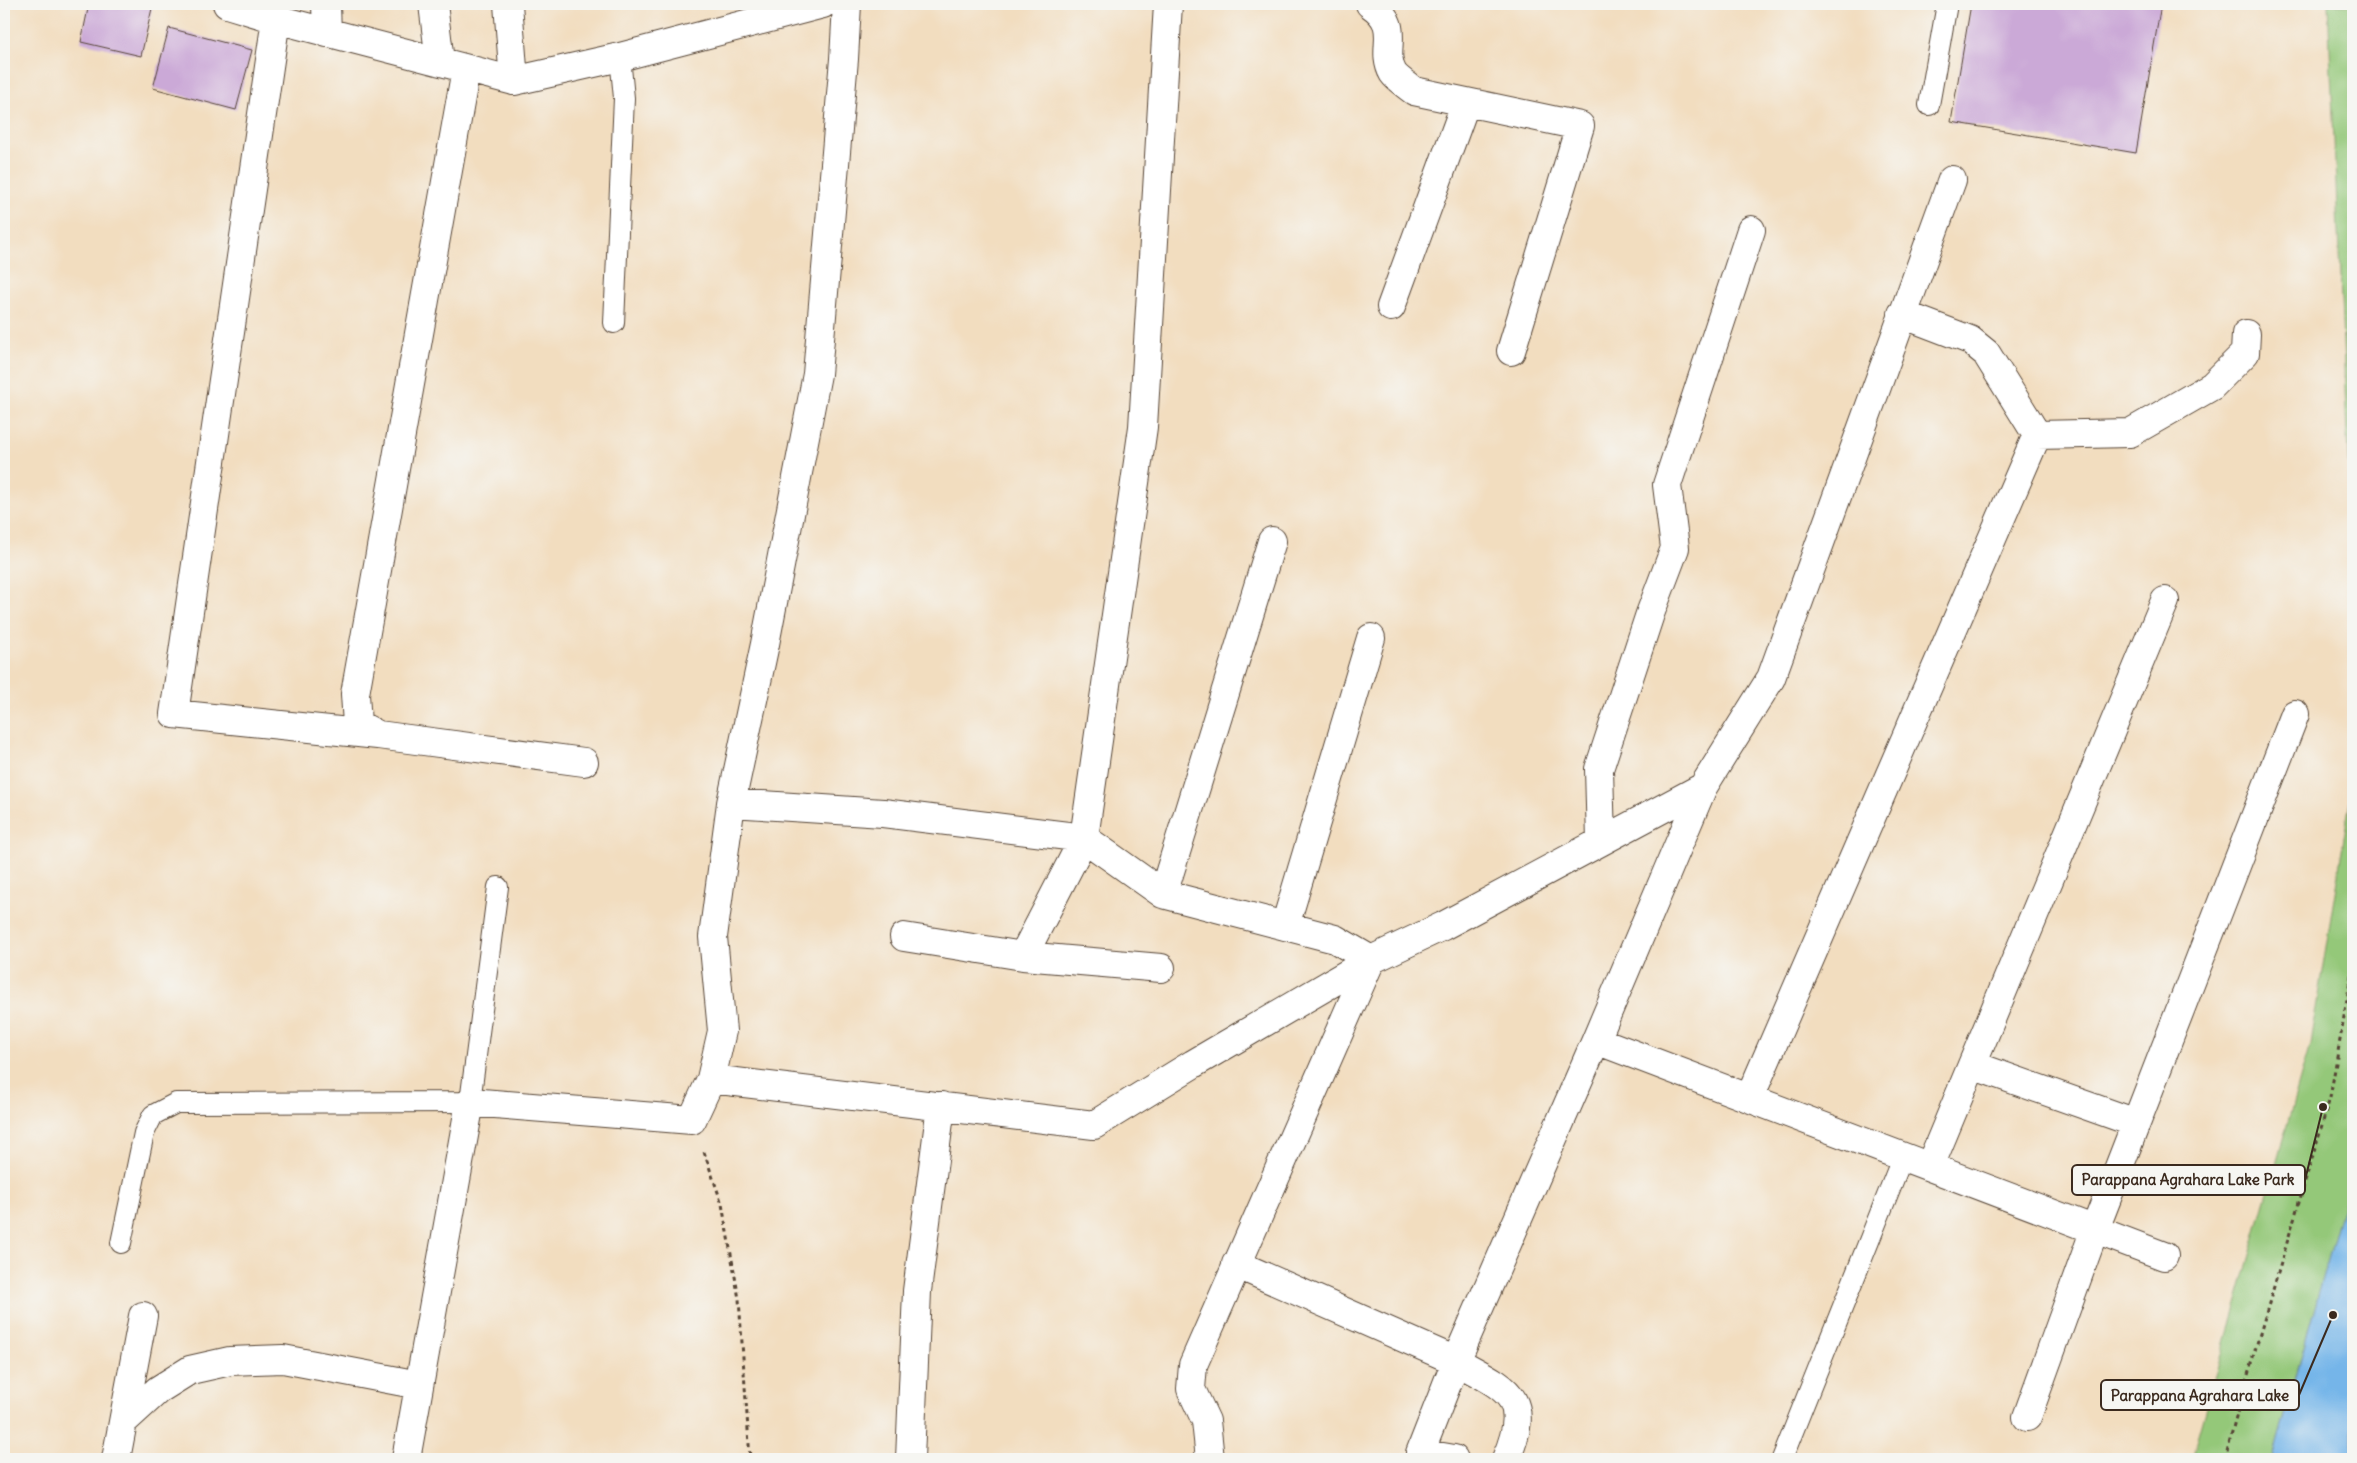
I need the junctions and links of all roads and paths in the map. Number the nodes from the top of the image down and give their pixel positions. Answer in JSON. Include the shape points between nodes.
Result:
{"nodes":[{"id":1,"x":227,"y":4,"type":"edge"},
{"id":2,"x":326,"y":4,"type":"edge"},
{"id":3,"x":433,"y":4,"type":"edge"},
{"id":4,"x":508,"y":4,"type":"edge"},
{"id":5,"x":823,"y":4,"type":"edge"},
{"id":6,"x":847,"y":4,"type":"edge"},
{"id":7,"x":1168,"y":4,"type":"edge"},
{"id":8,"x":1370,"y":4,"type":"edge"},
{"id":9,"x":1947,"y":4,"type":"edge"},
{"id":10,"x":276,"y":19,"type":"junction"},
{"id":11,"x":327,"y":33,"type":"junction"},
{"id":12,"x":620,"y":57,"type":"junction"},
{"id":13,"x":440,"y":62,"type":"junction"},
{"id":14,"x":466,"y":69,"type":"junction"},
{"id":15,"x":514,"y":81,"type":"junction"},
{"id":16,"x":1466,"y":102,"type":"junction"},
{"id":17,"x":1929,"y":105,"type":"dead end"},
{"id":18,"x":1952,"y":180,"type":"dead end"},
{"id":19,"x":1751,"y":230,"type":"dead end"},
{"id":20,"x":1391,"y":307,"type":"dead end"},
{"id":21,"x":1902,"y":314,"type":"junction"},
{"id":22,"x":614,"y":323,"type":"dead end"},
{"id":23,"x":2246,"y":334,"type":"dead end"},
{"id":24,"x":1511,"y":351,"type":"dead end"},
{"id":25,"x":2037,"y":435,"type":"junction"},
{"id":26,"x":1272,"y":540,"type":"dead end"},
{"id":27,"x":2165,"y":601,"type":"dead end"},
{"id":28,"x":1371,"y":638,"type":"dead end"},
{"id":29,"x":2295,"y":714,"type":"dead end"},
{"id":30,"x":378,"y":735,"type":"junction"},
{"id":31,"x":584,"y":762,"type":"dead end"},
{"id":32,"x":1703,"y":787,"type":"junction"},
{"id":33,"x":731,"y":803,"type":"junction"},
{"id":34,"x":1084,"y":838,"type":"junction"},
{"id":35,"x":1601,"y":841,"type":"junction"},
{"id":36,"x":498,"y":887,"type":"dead end"},
{"id":37,"x":1163,"y":894,"type":"junction"},
{"id":38,"x":1285,"y":926,"type":"junction"},
{"id":39,"x":904,"y":937,"type":"dead end"},
{"id":40,"x":1023,"y":956,"type":"junction"},
{"id":41,"x":1371,"y":960,"type":"junction"},
{"id":42,"x":2353,"y":964,"type":"edge"},
{"id":43,"x":1161,"y":968,"type":"dead end"},
{"id":44,"x":1596,"y":1040,"type":"junction"},
{"id":45,"x":1972,"y":1065,"type":"junction"},
{"id":46,"x":712,"y":1079,"type":"junction"},
{"id":47,"x":1750,"y":1097,"type":"junction"},
{"id":48,"x":470,"y":1102,"type":"junction"},
{"id":49,"x":941,"y":1106,"type":"junction"},
{"id":50,"x":692,"y":1120,"type":"junction"},
{"id":51,"x":2136,"y":1123,"type":"junction"},
{"id":52,"x":1903,"y":1156,"type":"junction"},
{"id":53,"x":1930,"y":1166,"type":"junction"},
{"id":54,"x":2095,"y":1229,"type":"junction"},
{"id":55,"x":121,"y":1243,"type":"dead end"},
{"id":56,"x":2164,"y":1256,"type":"dead end"},
{"id":57,"x":1236,"y":1264,"type":"junction"},
{"id":58,"x":143,"y":1316,"type":"dead end"},
{"id":59,"x":1456,"y":1361,"type":"junction"},
{"id":60,"x":419,"y":1385,"type":"junction"},
{"id":61,"x":2027,"y":1417,"type":"dead end"},
{"id":62,"x":123,"y":1422,"type":"junction"},
{"id":63,"x":116,"y":1459,"type":"edge"},
{"id":64,"x":406,"y":1459,"type":"edge"},
{"id":65,"x":750,"y":1459,"type":"edge"},
{"id":66,"x":910,"y":1459,"type":"edge"},
{"id":67,"x":1210,"y":1459,"type":"edge"},
{"id":68,"x":1454,"y":1459,"type":"edge"},
{"id":69,"x":1506,"y":1459,"type":"edge"},
{"id":70,"x":1782,"y":1459,"type":"edge"},
{"id":71,"x":2225,"y":1459,"type":"edge"}],
"edges":[{"from":1,"to":10,"type":"street"},
{"from":2,"to":11,"type":"street"},
{"from":3,"to":13,"type":"street"},
{"from":4,"to":15,"type":"street"},
{"from":5,"to":12,"type":"street"},
{"from":6,"to":33,"type":"street","via":[[817,374]]},
{"from":7,"to":34,"type":"street","via":[[1143,427]]},
{"from":8,"to":16,"type":"street","via":[[1381,11],[1389,26],[1393,73],[1414,91]]},
{"from":9,"to":17,"type":"lane"},
{"from":10,"to":11,"type":"street"},
{"from":10,"to":30,"type":"street","via":[[174,714]]},
{"from":11,"to":13,"type":"street"},
{"from":12,"to":15,"type":"street"},
{"from":12,"to":22,"type":"lane","via":[[624,98]]},
{"from":13,"to":14,"type":"street"},
{"from":14,"to":15,"type":"street"},
{"from":14,"to":30,"type":"street","via":[[355,694],[357,724]]},
{"from":16,"to":20,"type":"street"},
{"from":16,"to":24,"type":"street","via":[[1580,126]]},
{"from":18,"to":21,"type":"street"},
{"from":19,"to":35,"type":"street","via":[[1667,485],[1674,548],[1599,769]]},
{"from":21,"to":25,"type":"street","via":[[1970,340],[1986,354]]},
{"from":21,"to":32,"type":"street","via":[[1771,678]]},
{"from":23,"to":25,"type":"street","via":[[2245,353],[2212,386],[2130,433]]},
{"from":25,"to":47,"type":"street"},
{"from":26,"to":37,"type":"street"},
{"from":27,"to":45,"type":"street"},
{"from":28,"to":38,"type":"street"},
{"from":29,"to":51,"type":"street"},
{"from":30,"to":31,"type":"street"},
{"from":32,"to":35,"type":"street"},
{"from":32,"to":44,"type":"street"},
{"from":33,"to":34,"type":"street","via":[[883,813]]},
{"from":33,"to":46,"type":"street","via":[[713,938],[722,1031]]},
{"from":34,"to":37,"type":"street"},
{"from":34,"to":40,"type":"street"},
{"from":35,"to":41,"type":"street","via":[[1443,926]]},
{"from":36,"to":48,"type":"lane"},
{"from":37,"to":38,"type":"street"},
{"from":38,"to":41,"type":"street","via":[[1335,940]]},
{"from":39,"to":40,"type":"street"},
{"from":40,"to":43,"type":"street"},
{"from":41,"to":49,"type":"street","via":[[1094,1125]]},
{"from":41,"to":57,"type":"street"},
{"from":42,"to":71,"type":"path","via":[[2330,1098]]},
{"from":44,"to":47,"type":"street"},
{"from":44,"to":59,"type":"street"},
{"from":45,"to":51,"type":"street"},
{"from":45,"to":53,"type":"street"},
{"from":46,"to":49,"type":"street"},
{"from":46,"to":50,"type":"street"},
{"from":47,"to":52,"type":"street"},
{"from":48,"to":50,"type":"street"},
{"from":48,"to":55,"type":"lane","via":[[176,1103],[153,1115],[144,1133]]},
{"from":48,"to":60,"type":"street"},
{"from":49,"to":66,"type":"street","via":[[917,1291]]},
{"from":50,"to":65,"type":"path","via":[[722,1204],[739,1299]]},
{"from":51,"to":54,"type":"street"},
{"from":52,"to":53,"type":"street"},
{"from":52,"to":70,"type":"lane"},
{"from":53,"to":54,"type":"street"},
{"from":54,"to":56,"type":"street"},
{"from":54,"to":61,"type":"street"},
{"from":57,"to":59,"type":"street"},
{"from":57,"to":67,"type":"street","via":[[1193,1364],[1191,1389],[1206,1422]]},
{"from":58,"to":62,"type":"street"},
{"from":59,"to":68,"type":"street","via":[[1420,1453]]},
{"from":59,"to":69,"type":"street","via":[[1503,1387],[1517,1406],[1517,1435]]},
{"from":60,"to":62,"type":"street","via":[[284,1359],[230,1361],[190,1370],[158,1390]]},
{"from":60,"to":64,"type":"street"},
{"from":62,"to":63,"type":"street"}]}
